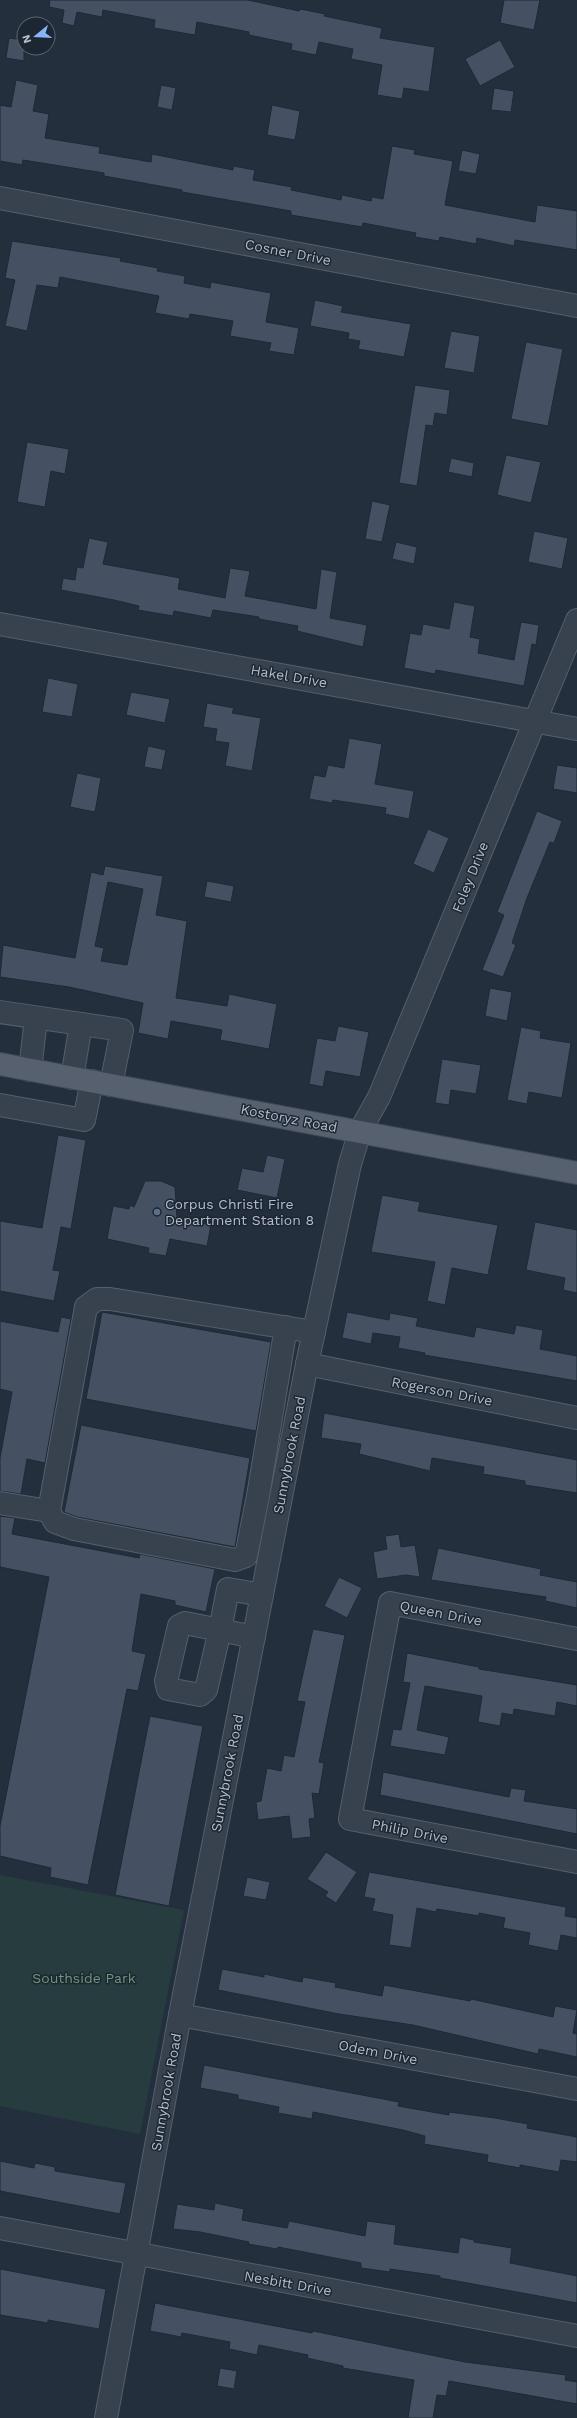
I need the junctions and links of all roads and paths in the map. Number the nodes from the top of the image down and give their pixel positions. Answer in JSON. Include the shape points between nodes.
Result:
{"nodes":[{"id":1,"x":0,"y":198,"type":"edge"},
{"id":2,"x":577,"y":306,"type":"edge"},
{"id":3,"x":577,"y":620,"type":"edge"},
{"id":4,"x":0,"y":624,"type":"edge"},
{"id":5,"x":534,"y":721,"type":"junction"},
{"id":6,"x":577,"y":729,"type":"edge"},
{"id":7,"x":0,"y":1012,"type":"edge"},
{"id":8,"x":36,"y":1018,"type":"junction"},
{"id":9,"x":82,"y":1024,"type":"junction"},
{"id":10,"x":0,"y":1064,"type":"edge"},
{"id":11,"x":30,"y":1070,"type":"junction"},
{"id":12,"x":92,"y":1081,"type":"junction"},
{"id":13,"x":0,"y":1105,"type":"edge"},
{"id":14,"x":360,"y":1131,"type":"junction"},
{"id":15,"x":577,"y":1173,"type":"edge"},
{"id":16,"x":286,"y":1327,"type":"junction"},
{"id":17,"x":314,"y":1332,"type":"junction"},
{"id":18,"x":307,"y":1364,"type":"junction"},
{"id":19,"x":577,"y":1418,"type":"edge"},
{"id":20,"x":0,"y":1503,"type":"edge"},
{"id":21,"x":49,"y":1511,"type":"junction"},
{"id":22,"x":262,"y":1595,"type":"junction"},
{"id":23,"x":254,"y":1637,"type":"junction"},
{"id":24,"x":577,"y":1640,"type":"edge"},
{"id":25,"x":371,"y":1712,"type":"joint"},
{"id":26,"x":577,"y":1862,"type":"edge"},
{"id":27,"x":180,"y":2016,"type":"junction"},
{"id":28,"x":577,"y":2089,"type":"edge"},
{"id":29,"x":0,"y":2228,"type":"edge"},
{"id":30,"x":136,"y":2255,"type":"junction"},
{"id":31,"x":577,"y":2336,"type":"edge"},
{"id":32,"x":106,"y":2418,"type":"edge"}],
"edges":[{"from":1,"to":2,"type":"street","name":"Cosner Drive"},
{"from":3,"to":5,"type":"street","name":"Foley Drive"},
{"from":4,"to":5,"type":"street","name":"Hakel Drive"},
{"from":5,"to":6,"type":"street","name":"Hakel Drive"},
{"from":5,"to":14,"type":"street","name":"Foley Drive","via":[[379,1097]]},
{"from":7,"to":8,"type":"street"},
{"from":8,"to":9,"type":"street"},
{"from":8,"to":11,"type":"street"},
{"from":9,"to":12,"type":"street"},
{"from":9,"to":12,"type":"street","via":[[122,1030]]},
{"from":10,"to":11,"type":"main road","name":"Kostoryz Road"},
{"from":11,"to":12,"type":"main road","name":"Kostoryz Road"},
{"from":12,"to":13,"type":"street","via":[[84,1120]]},
{"from":12,"to":14,"type":"main road","name":"Kostoryz Road"},
{"from":14,"to":15,"type":"main road","name":"Kostoryz Road"},
{"from":14,"to":17,"type":"street","name":"Sunnybrook Road","via":[[350,1164]]},
{"from":16,"to":17,"type":"street"},
{"from":16,"to":21,"type":"street","via":[[110,1299],[97,1299],[86,1307]]},
{"from":16,"to":21,"type":"street","via":[[246,1556],[235,1560],[74,1529],[55,1522]]},
{"from":17,"to":18,"type":"street","name":"Sunnybrook Road"},
{"from":18,"to":19,"type":"street","name":"Rogerson Drive"},
{"from":18,"to":22,"type":"street","name":"Sunnybrook Road"},
{"from":20,"to":21,"type":"street"},
{"from":22,"to":23,"type":"street","name":"Sunnybrook Road"},
{"from":22,"to":23,"type":"street","via":[[228,1589],[220,1630]]},
{"from":23,"to":27,"type":"street","name":"Sunnybrook Road"},
{"from":24,"to":25,"type":"street","name":"Queen Drive","via":[[390,1603]]},
{"from":25,"to":26,"type":"street","name":"Philip Drive","via":[[350,1819]]},
{"from":27,"to":28,"type":"street","name":"Odem Drive"},
{"from":27,"to":30,"type":"street","name":"Sunnybrook Road"},
{"from":29,"to":30,"type":"street","name":"Nesbitt Drive"},
{"from":30,"to":31,"type":"street","name":"Nesbitt Drive"},
{"from":30,"to":32,"type":"street","name":"Sunnybrook Road"}]}
